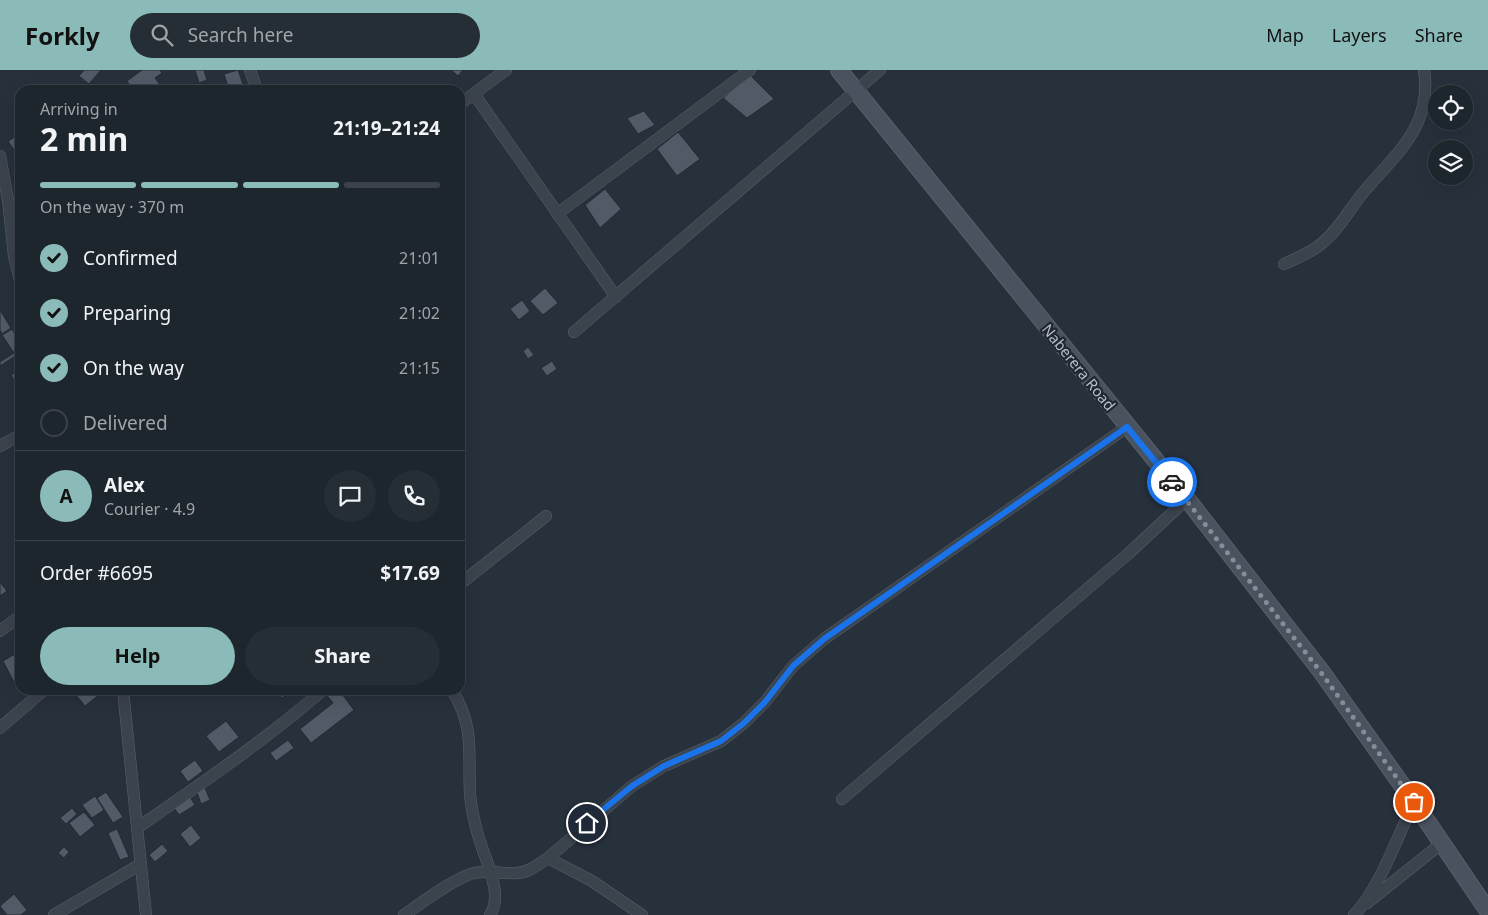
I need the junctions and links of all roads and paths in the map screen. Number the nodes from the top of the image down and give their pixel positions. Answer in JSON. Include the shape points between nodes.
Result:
{"nodes":[{"id":1,"x":250,"y":70,"type":"edge"},
{"id":2,"x":506,"y":70,"type":"edge"},
{"id":3,"x":750,"y":70,"type":"edge"},
{"id":4,"x":839,"y":70,"type":"edge"},
{"id":5,"x":880,"y":70,"type":"edge"},
{"id":6,"x":1424,"y":70,"type":"edge"},
{"id":7,"x":255,"y":85,"type":"edge"},
{"id":8,"x":855,"y":91,"type":"junction"},
{"id":9,"x":474,"y":94,"type":"junction"},
{"id":10,"x":465,"y":100,"type":"edge"},
{"id":11,"x":0,"y":156,"type":"edge"},
{"id":12,"x":4,"y":202,"type":"edge"},
{"id":13,"x":557,"y":214,"type":"junction"},
{"id":14,"x":15,"y":228,"type":"edge"},
{"id":15,"x":15,"y":243,"type":"edge"},
{"id":16,"x":15,"y":260,"type":"edge"},
{"id":17,"x":1284,"y":264,"type":"dead end"},
{"id":18,"x":616,"y":296,"type":"junction"},
{"id":19,"x":574,"y":332,"type":"dead end"},
{"id":20,"x":1127,"y":427,"type":"junction"},
{"id":21,"x":15,"y":438,"type":"edge"},
{"id":22,"x":0,"y":446,"type":"edge"},
{"id":23,"x":1187,"y":499,"type":"junction"},
{"id":24,"x":546,"y":516,"type":"dead end"},
{"id":25,"x":465,"y":580,"type":"edge"},
{"id":26,"x":15,"y":620,"type":"edge"},
{"id":27,"x":0,"y":630,"type":"edge"},
{"id":28,"x":38,"y":695,"type":"edge"},
{"id":29,"x":124,"y":695,"type":"edge"},
{"id":30,"x":317,"y":695,"type":"edge"},
{"id":31,"x":455,"y":695,"type":"edge"},
{"id":32,"x":0,"y":728,"type":"edge"},
{"id":33,"x":842,"y":799,"type":"dead end"},
{"id":34,"x":1414,"y":802,"type":"junction"},
{"id":35,"x":137,"y":828,"type":"junction"},
{"id":36,"x":1442,"y":843,"type":"junction"},
{"id":37,"x":548,"y":858,"type":"junction"},
{"id":38,"x":141,"y":864,"type":"junction"},
{"id":39,"x":490,"y":871,"type":"junction"},
{"id":40,"x":1357,"y":912,"type":"edge"},
{"id":41,"x":1488,"y":912,"type":"edge"},
{"id":42,"x":54,"y":915,"type":"edge"},
{"id":43,"x":146,"y":915,"type":"edge"},
{"id":44,"x":404,"y":915,"type":"edge"},
{"id":45,"x":490,"y":915,"type":"edge"},
{"id":46,"x":642,"y":915,"type":"edge"}],
"edges":[{"from":1,"to":7,"type":"street"},
{"from":2,"to":9,"type":"street"},
{"from":3,"to":13,"type":"street"},
{"from":4,"to":8,"type":"street","name":"Naberera Road"},
{"from":5,"to":8,"type":"street"},
{"from":6,"to":17,"type":"street","via":[[1424,102],[1404,147],[1321,245]]},
{"from":8,"to":18,"type":"street"},
{"from":8,"to":20,"type":"street","name":"Naberera Road"},
{"from":9,"to":10,"type":"street"},
{"from":9,"to":13,"type":"street"},
{"from":11,"to":12,"type":"street"},
{"from":12,"to":14,"type":"street"},
{"from":13,"to":18,"type":"street"},
{"from":15,"to":16,"type":"street"},
{"from":18,"to":19,"type":"street"},
{"from":20,"to":23,"type":"street","name":"Naberera Road"},
{"from":20,"to":37,"type":"street","via":[[824,639],[793,666],[744,723],[721,741],[664,766],[632,786]]},
{"from":21,"to":22,"type":"street"},
{"from":23,"to":33,"type":"street","via":[[1128,554]]},
{"from":23,"to":34,"type":"street","name":"Naberera Road","via":[[1320,671]]},
{"from":24,"to":25,"type":"street"},
{"from":26,"to":27,"type":"street"},
{"from":28,"to":32,"type":"street"},
{"from":29,"to":35,"type":"street"},
{"from":30,"to":35,"type":"street","via":[[228,766]]},
{"from":31,"to":39,"type":"street","via":[[469,730],[470,794],[477,834]]},
{"from":34,"to":36,"type":"street","name":"Naberera Road"},
{"from":34,"to":40,"type":"street","via":[[1375,886]]},
{"from":35,"to":38,"type":"street"},
{"from":36,"to":40,"type":"street"},
{"from":36,"to":41,"type":"street","name":"Naberera Road"},
{"from":37,"to":39,"type":"street","via":[[518,874]]},
{"from":37,"to":46,"type":"street","via":[[592,881]]},
{"from":38,"to":42,"type":"street"},
{"from":38,"to":43,"type":"street"},
{"from":39,"to":44,"type":"street","via":[[460,878]]},
{"from":39,"to":45,"type":"street","via":[[496,896]]}]}
